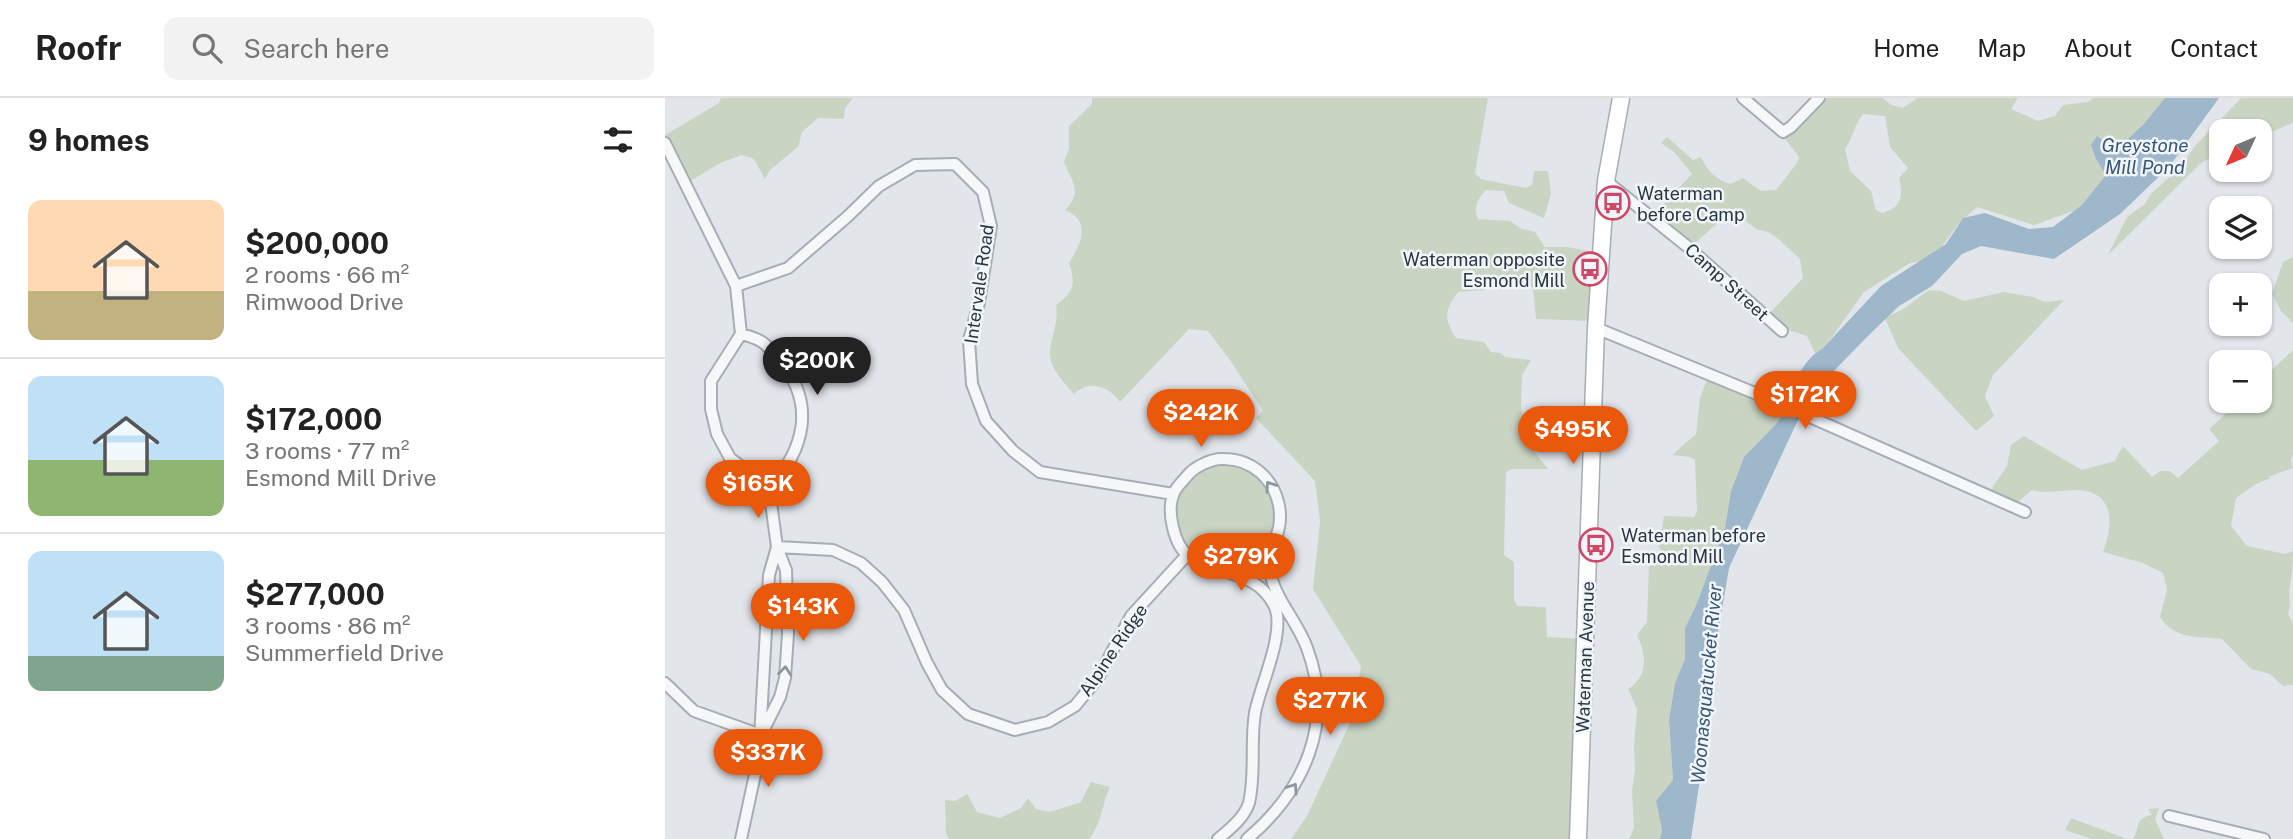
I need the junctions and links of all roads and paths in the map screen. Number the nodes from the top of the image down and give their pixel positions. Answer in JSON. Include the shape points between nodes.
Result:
{"nodes":[{"id":1,"x":1621,"y":98,"type":"edge"},
{"id":2,"x":1743,"y":98,"type":"edge"},
{"id":3,"x":1819,"y":98,"type":"edge"},
{"id":4,"x":665,"y":143,"type":"edge"},
{"id":5,"x":1606,"y":181,"type":"junction"},
{"id":6,"x":736,"y":286,"type":"junction"},
{"id":7,"x":1596,"y":328,"type":"junction"},
{"id":8,"x":1782,"y":331,"type":"dead end"},
{"id":9,"x":741,"y":334,"type":"junction"},
{"id":10,"x":769,"y":488,"type":"junction"},
{"id":11,"x":1173,"y":494,"type":"junction"},
{"id":12,"x":2025,"y":512,"type":"dead end"},
{"id":13,"x":777,"y":547,"type":"junction"},
{"id":14,"x":1270,"y":549,"type":"junction"},
{"id":15,"x":1187,"y":555,"type":"junction"},
{"id":16,"x":1215,"y":568,"type":"junction"},
{"id":17,"x":665,"y":684,"type":"edge"},
{"id":18,"x":761,"y":734,"type":"junction"},
{"id":19,"x":2169,"y":816,"type":"dead end"},
{"id":20,"x":1227,"y":836,"type":"edge"},
{"id":21,"x":741,"y":839,"type":"edge"},
{"id":22,"x":1247,"y":839,"type":"edge"},
{"id":23,"x":1579,"y":839,"type":"edge"},
{"id":24,"x":2264,"y":839,"type":"edge"}],
"edges":[{"from":1,"to":5,"type":"main road","name":"Waterman Avenue"},
{"from":2,"to":3,"type":"street","via":[[1783,132]]},
{"from":4,"to":6,"type":"street"},
{"from":5,"to":7,"type":"main road","name":"Waterman Avenue"},
{"from":5,"to":8,"type":"street","name":"Camp Street"},
{"from":6,"to":9,"type":"street"},
{"from":6,"to":11,"type":"street","name":"Intervale Road","via":[[788,268],[879,186],[915,164],[955,164],[983,192],[991,226],[969,340],[972,384],[986,421],[1013,452],[1040,472]]},
{"from":7,"to":12,"type":"street"},
{"from":7,"to":23,"type":"main road","name":"Waterman Avenue"},
{"from":9,"to":10,"type":"street","via":[[711,381],[711,409],[730,458]]},
{"from":9,"to":10,"type":"street","via":[[761,340],[794,382],[803,405],[795,452]]},
{"from":10,"to":13,"type":"street"},
{"from":14,"to":11,"type":"street","one_way":true,"via":[[1282,519],[1276,488],[1253,466],[1223,458],[1193,469]]},
{"from":11,"to":15,"type":"street","via":[[1171,527]]},
{"from":13,"to":15,"type":"street","name":"Alpine Ridge","via":[[833,550],[861,563],[904,610],[942,690],[968,714],[1015,730],[1048,722],[1075,706],[1098,678],[1131,616]]},
{"from":13,"to":18,"type":"street","via":[[769,575]]},
{"from":18,"to":13,"type":"street","one_way":true,"via":[[785,678],[786,570]]},
{"from":14,"to":16,"type":"street","via":[[1246,567]]},
{"from":22,"to":14,"type":"street","one_way":true,"via":[[1298,782],[1318,710],[1307,648],[1275,588]]},
{"from":15,"to":16,"type":"street"},
{"from":16,"to":20,"type":"street","via":[[1263,589],[1276,608],[1278,627],[1255,715],[1248,806]]},
{"from":17,"to":18,"type":"street","via":[[694,710]]},
{"from":18,"to":21,"type":"street"},
{"from":19,"to":24,"type":"street"}]}
